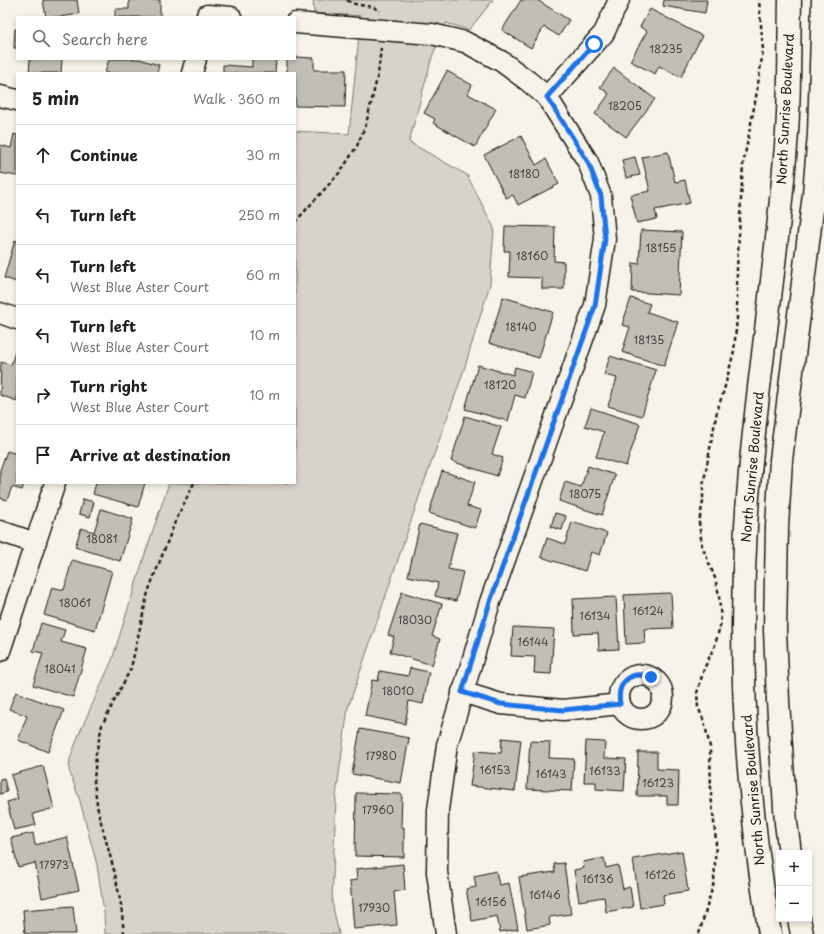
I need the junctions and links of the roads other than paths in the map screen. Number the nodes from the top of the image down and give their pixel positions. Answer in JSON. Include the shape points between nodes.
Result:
{"nodes":[{"id":1,"x":619,"y":0,"type":"edge"},
{"id":2,"x":790,"y":0,"type":"edge"},
{"id":3,"x":823,"y":0,"type":"edge"},
{"id":4,"x":206,"y":11,"type":"edge"},
{"id":5,"x":227,"y":16,"type":"edge"},
{"id":6,"x":296,"y":23,"type":"edge"},
{"id":7,"x":196,"y":60,"type":"edge"},
{"id":8,"x":192,"y":72,"type":"edge"},
{"id":9,"x":0,"y":96,"type":"edge"},
{"id":10,"x":547,"y":97,"type":"junction"},
{"id":11,"x":16,"y":100,"type":"edge"},
{"id":12,"x":0,"y":313,"type":"edge"},
{"id":13,"x":16,"y":319,"type":"edge"},
{"id":14,"x":55,"y":484,"type":"edge"},
{"id":15,"x":0,"y":531,"type":"edge"},
{"id":16,"x":35,"y":543,"type":"junction"},
{"id":17,"x":0,"y":651,"type":"edge"},
{"id":18,"x":462,"y":692,"type":"junction"},
{"id":19,"x":620,"y":704,"type":"dead end"},
{"id":20,"x":790,"y":850,"type":"edge"},
{"id":21,"x":800,"y":922,"type":"edge"},
{"id":22,"x":446,"y":934,"type":"edge"},
{"id":23,"x":770,"y":934,"type":"edge"},
{"id":24,"x":802,"y":934,"type":"edge"}],
"edges":[{"from":1,"to":10,"type":"street","via":[[604,33]]},
{"from":2,"to":23,"type":"street","name":"North Sunrise Boulevard","via":[[787,131],[751,454],[743,598],[745,702],[755,836]]},
{"from":3,"to":20,"type":"street","via":[[820,134],[781,460],[777,527],[778,700]]},
{"from":4,"to":5,"type":"street"},
{"from":6,"to":10,"type":"street","via":[[432,34],[465,42],[501,61]]},
{"from":7,"to":8,"type":"street"},
{"from":9,"to":11,"type":"street"},
{"from":10,"to":18,"type":"street","via":[[588,162],[601,196],[605,239],[595,306],[490,602]]},
{"from":12,"to":13,"type":"street"},
{"from":14,"to":16,"type":"street"},
{"from":15,"to":16,"type":"street"},
{"from":16,"to":17,"type":"street"},
{"from":18,"to":19,"type":"street","via":[[501,704],[563,710]]},
{"from":18,"to":22,"type":"street","via":[[447,745],[438,810],[437,872]]},
{"from":21,"to":24,"type":"street"}]}
